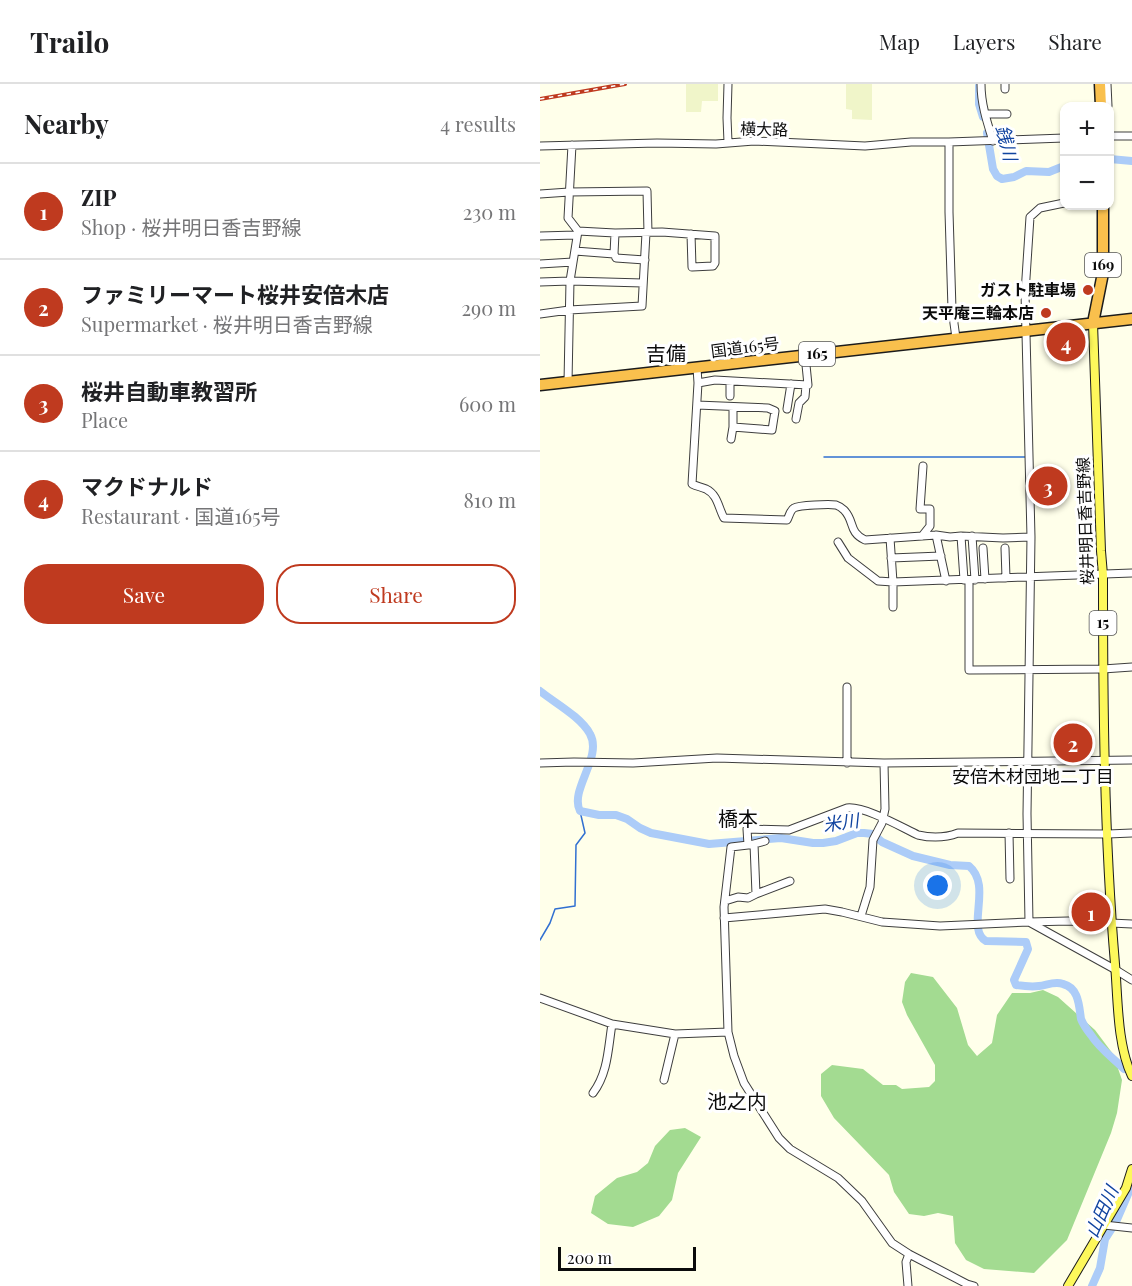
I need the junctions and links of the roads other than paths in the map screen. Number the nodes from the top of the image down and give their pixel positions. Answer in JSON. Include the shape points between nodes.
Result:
{"nodes":[{"id":1,"x":729,"y":84,"type":"edge"},
{"id":2,"x":981,"y":84,"type":"edge"},
{"id":3,"x":1095,"y":84,"type":"edge"},
{"id":4,"x":1100,"y":84,"type":"edge"},
{"id":5,"x":1107,"y":84,"type":"edge"},
{"id":6,"x":1096,"y":102,"type":"edge"},
{"id":7,"x":1101,"y":102,"type":"edge"},
{"id":8,"x":1108,"y":102,"type":"edge"},
{"id":9,"x":985,"y":114,"type":"junction"},
{"id":10,"x":1006,"y":114,"type":"dead end"},
{"id":11,"x":1114,"y":136,"type":"edge"},
{"id":12,"x":1132,"y":136,"type":"edge"},
{"id":13,"x":1060,"y":138,"type":"edge"},
{"id":14,"x":990,"y":141,"type":"junction"},
{"id":15,"x":728,"y":142,"type":"junction"},
{"id":16,"x":949,"y":142,"type":"junction"},
{"id":17,"x":572,"y":145,"type":"junction"},
{"id":18,"x":540,"y":146,"type":"edge"},
{"id":19,"x":569,"y":192,"type":"junction"},
{"id":20,"x":540,"y":194,"type":"edge"},
{"id":21,"x":1060,"y":204,"type":"edge"},
{"id":22,"x":1103,"y":210,"type":"edge"},
{"id":23,"x":577,"y":233,"type":"junction"},
{"id":24,"x":615,"y":233,"type":"junction"},
{"id":25,"x":647,"y":233,"type":"junction"},
{"id":26,"x":691,"y":234,"type":"junction"},
{"id":27,"x":540,"y":236,"type":"edge"},
{"id":28,"x":574,"y":251,"type":"junction"},
{"id":29,"x":614,"y":254,"type":"junction"},
{"id":30,"x":645,"y":260,"type":"junction"},
{"id":31,"x":573,"y":262,"type":"junction"},
{"id":32,"x":540,"y":264,"type":"edge"},
{"id":33,"x":570,"y":281,"type":"junction"},
{"id":34,"x":540,"y":282,"type":"edge"},
{"id":35,"x":643,"y":283,"type":"junction"},
{"id":36,"x":569,"y":310,"type":"junction"},
{"id":37,"x":540,"y":314,"type":"edge"},
{"id":38,"x":1132,"y":319,"type":"edge"},
{"id":39,"x":1094,"y":323,"type":"junction"},
{"id":40,"x":1026,"y":331,"type":"junction"},
{"id":41,"x":956,"y":338,"type":"junction"},
{"id":42,"x":805,"y":355,"type":"junction"},
{"id":43,"x":697,"y":368,"type":"junction"},
{"id":44,"x":730,"y":381,"type":"junction"},
{"id":45,"x":568,"y":382,"type":"junction"},
{"id":46,"x":698,"y":383,"type":"junction"},
{"id":47,"x":791,"y":384,"type":"junction"},
{"id":48,"x":540,"y":385,"type":"edge"},
{"id":49,"x":806,"y":385,"type":"junction"},
{"id":50,"x":730,"y":396,"type":"dead end"},
{"id":51,"x":697,"y":405,"type":"junction"},
{"id":52,"x":733,"y":407,"type":"junction"},
{"id":53,"x":787,"y":409,"type":"dead end"},
{"id":54,"x":796,"y":419,"type":"dead end"},
{"id":55,"x":733,"y":427,"type":"junction"},
{"id":56,"x":731,"y":439,"type":"dead end"},
{"id":57,"x":923,"y":466,"type":"dead end"},
{"id":58,"x":936,"y":535,"type":"junction"},
{"id":59,"x":922,"y":536,"type":"junction"},
{"id":60,"x":961,"y":536,"type":"junction"},
{"id":61,"x":972,"y":536,"type":"junction"},
{"id":62,"x":1031,"y":537,"type":"junction"},
{"id":63,"x":890,"y":538,"type":"junction"},
{"id":64,"x":838,"y":542,"type":"dead end"},
{"id":65,"x":983,"y":548,"type":"dead end"},
{"id":66,"x":1005,"y":548,"type":"dead end"},
{"id":67,"x":941,"y":556,"type":"junction"},
{"id":68,"x":891,"y":558,"type":"junction"},
{"id":69,"x":1132,"y":573,"type":"edge"},
{"id":70,"x":1104,"y":575,"type":"junction"},
{"id":71,"x":1031,"y":577,"type":"junction"},
{"id":72,"x":1006,"y":578,"type":"junction"},
{"id":73,"x":985,"y":579,"type":"junction"},
{"id":74,"x":969,"y":580,"type":"junction"},
{"id":75,"x":946,"y":581,"type":"junction"},
{"id":76,"x":893,"y":582,"type":"junction"},
{"id":77,"x":893,"y":607,"type":"dead end"},
{"id":78,"x":1132,"y":668,"type":"edge"},
{"id":79,"x":1028,"y":669,"type":"junction"},
{"id":80,"x":1103,"y":669,"type":"junction"},
{"id":81,"x":847,"y":687,"type":"dead end"},
{"id":82,"x":1132,"y":760,"type":"edge"},
{"id":83,"x":1104,"y":761,"type":"junction"},
{"id":84,"x":1028,"y":762,"type":"junction"},
{"id":85,"x":540,"y":763,"type":"edge"},
{"id":86,"x":847,"y":763,"type":"junction"},
{"id":87,"x":885,"y":763,"type":"junction"},
{"id":88,"x":884,"y":819,"type":"junction"},
{"id":89,"x":1027,"y":832,"type":"junction"},
{"id":90,"x":1132,"y":832,"type":"edge"},
{"id":91,"x":1009,"y":833,"type":"junction"},
{"id":92,"x":1108,"y":834,"type":"junction"},
{"id":93,"x":765,"y":841,"type":"dead end"},
{"id":94,"x":751,"y":845,"type":"junction"},
{"id":95,"x":1010,"y":879,"type":"dead end"},
{"id":96,"x":790,"y":881,"type":"dead end"},
{"id":97,"x":756,"y":894,"type":"junction"},
{"id":98,"x":725,"y":901,"type":"junction"},
{"id":99,"x":861,"y":916,"type":"junction"},
{"id":100,"x":724,"y":918,"type":"junction"},
{"id":101,"x":1029,"y":922,"type":"junction"},
{"id":102,"x":1112,"y":923,"type":"junction"},
{"id":103,"x":1132,"y":924,"type":"edge"},
{"id":104,"x":1116,"y":970,"type":"junction"},
{"id":105,"x":1132,"y":981,"type":"edge"},
{"id":106,"x":540,"y":998,"type":"edge"},
{"id":107,"x":612,"y":1024,"type":"junction"},
{"id":108,"x":729,"y":1032,"type":"junction"},
{"id":109,"x":675,"y":1034,"type":"junction"},
{"id":110,"x":1132,"y":1076,"type":"edge"},
{"id":111,"x":664,"y":1080,"type":"dead end"},
{"id":112,"x":593,"y":1094,"type":"dead end"},
{"id":113,"x":1132,"y":1169,"type":"edge"},
{"id":114,"x":1104,"y":1226,"type":"junction"},
{"id":115,"x":1132,"y":1228,"type":"edge"},
{"id":116,"x":909,"y":1254,"type":"junction"},
{"id":117,"x":908,"y":1286,"type":"edge"},
{"id":118,"x":974,"y":1286,"type":"edge"},
{"id":119,"x":1068,"y":1286,"type":"edge"}],
"edges":[{"from":1,"to":15,"type":"street"},
{"from":2,"to":9,"type":"street"},
{"from":3,"to":6,"type":"street"},
{"from":4,"to":7,"type":"highway"},
{"from":5,"to":8,"type":"street"},
{"from":9,"to":10,"type":"street"},
{"from":9,"to":14,"type":"street"},
{"from":11,"to":12,"type":"street"},
{"from":13,"to":14,"type":"street","name":"横大路"},
{"from":14,"to":16,"type":"street","name":"横大路"},
{"from":15,"to":16,"type":"street","name":"横大路","via":[[865,147]]},
{"from":15,"to":17,"type":"street","name":"横大路"},
{"from":16,"to":41,"type":"street"},
{"from":17,"to":18,"type":"street","name":"横大路"},
{"from":17,"to":19,"type":"street"},
{"from":19,"to":20,"type":"street"},
{"from":19,"to":23,"type":"street","via":[[568,218]]},
{"from":19,"to":25,"type":"street","via":[[647,191]]},
{"from":21,"to":40,"type":"street","via":[[1040,208],[1030,217]]},
{"from":22,"to":39,"type":"highway","number":"169","via":[[1103,273]]},
{"from":23,"to":24,"type":"street"},
{"from":23,"to":27,"type":"street"},
{"from":23,"to":28,"type":"street"},
{"from":24,"to":25,"type":"street"},
{"from":24,"to":29,"type":"street"},
{"from":25,"to":26,"type":"street"},
{"from":25,"to":30,"type":"street"},
{"from":26,"to":26,"type":"street","via":[[715,236],[713,266],[692,267]]},
{"from":28,"to":29,"type":"street"},
{"from":28,"to":31,"type":"street"},
{"from":29,"to":30,"type":"street","via":[[616,258]]},
{"from":30,"to":35,"type":"street"},
{"from":31,"to":32,"type":"street"},
{"from":31,"to":33,"type":"street"},
{"from":33,"to":34,"type":"street"},
{"from":33,"to":35,"type":"street"},
{"from":33,"to":36,"type":"street"},
{"from":35,"to":36,"type":"street","via":[[642,306]]},
{"from":36,"to":37,"type":"street"},
{"from":36,"to":45,"type":"street"},
{"from":38,"to":39,"type":"highway","name":"国道165号","number":"165"},
{"from":39,"to":40,"type":"highway","name":"国道165号","number":"165"},
{"from":39,"to":70,"type":"main road","name":"桜井明日香吉野線","number":"15"},
{"from":40,"to":41,"type":"highway","name":"国道165号","number":"165"},
{"from":40,"to":62,"type":"street"},
{"from":41,"to":42,"type":"highway","name":"国道165号","number":"165"},
{"from":42,"to":43,"type":"highway","name":"国道165号","number":"165"},
{"from":42,"to":49,"type":"street"},
{"from":43,"to":45,"type":"highway","name":"国道165号","number":"165"},
{"from":43,"to":46,"type":"street"},
{"from":44,"to":46,"type":"street"},
{"from":44,"to":47,"type":"street"},
{"from":44,"to":50,"type":"street"},
{"from":45,"to":48,"type":"highway","name":"国道165号","number":"165"},
{"from":46,"to":51,"type":"street"},
{"from":47,"to":49,"type":"street"},
{"from":47,"to":53,"type":"street"},
{"from":49,"to":54,"type":"street"},
{"from":51,"to":52,"type":"street"},
{"from":51,"to":63,"type":"street","via":[[692,484],[711,492],[724,518],[787,520],[794,508],[836,505],[846,512],[858,536],[865,540]]},
{"from":52,"to":55,"type":"street"},
{"from":52,"to":55,"type":"street","via":[[775,411],[772,430]]},
{"from":55,"to":56,"type":"street"},
{"from":57,"to":59,"type":"street","via":[[920,509],[930,509],[930,526]]},
{"from":58,"to":59,"type":"street"},
{"from":58,"to":60,"type":"street"},
{"from":58,"to":67,"type":"street"},
{"from":59,"to":63,"type":"street"},
{"from":60,"to":61,"type":"street"},
{"from":60,"to":74,"type":"street"},
{"from":61,"to":62,"type":"street"},
{"from":61,"to":74,"type":"street"},
{"from":62,"to":71,"type":"street"},
{"from":63,"to":68,"type":"street"},
{"from":64,"to":76,"type":"street","via":[[848,558],[878,581]]},
{"from":65,"to":73,"type":"street"},
{"from":66,"to":72,"type":"street"},
{"from":67,"to":68,"type":"street"},
{"from":67,"to":75,"type":"street"},
{"from":68,"to":76,"type":"street"},
{"from":69,"to":70,"type":"street"},
{"from":70,"to":71,"type":"street"},
{"from":70,"to":80,"type":"main road","name":"桜井明日香吉野線","number":"15"},
{"from":71,"to":72,"type":"street"},
{"from":71,"to":79,"type":"street"},
{"from":72,"to":73,"type":"street"},
{"from":73,"to":74,"type":"street"},
{"from":74,"to":75,"type":"street"},
{"from":74,"to":79,"type":"street","via":[[969,670]]},
{"from":75,"to":76,"type":"street"},
{"from":76,"to":77,"type":"street"},
{"from":78,"to":80,"type":"street"},
{"from":79,"to":80,"type":"street"},
{"from":79,"to":84,"type":"street"},
{"from":80,"to":83,"type":"main road","name":"桜井明日香吉野線","number":"15"},
{"from":81,"to":86,"type":"street"},
{"from":82,"to":83,"type":"street"},
{"from":83,"to":84,"type":"street"},
{"from":83,"to":92,"type":"main road","name":"桜井明日香吉野線","number":"15"},
{"from":84,"to":87,"type":"street"},
{"from":84,"to":89,"type":"street"},
{"from":85,"to":86,"type":"street","via":[[728,758]]},
{"from":86,"to":87,"type":"street"},
{"from":87,"to":88,"type":"street"},
{"from":88,"to":91,"type":"street","via":[[926,837]]},
{"from":88,"to":94,"type":"street","via":[[847,808],[789,830],[747,829]]},
{"from":88,"to":99,"type":"street","via":[[873,840],[870,887]]},
{"from":89,"to":91,"type":"street"},
{"from":89,"to":92,"type":"street"},
{"from":89,"to":101,"type":"street"},
{"from":90,"to":92,"type":"street"},
{"from":91,"to":95,"type":"street"},
{"from":92,"to":102,"type":"main road","name":"桜井明日香吉野線","number":"15"},
{"from":93,"to":94,"type":"street"},
{"from":94,"to":97,"type":"street"},
{"from":94,"to":98,"type":"street","via":[[731,847]]},
{"from":96,"to":97,"type":"street"},
{"from":97,"to":98,"type":"street"},
{"from":98,"to":100,"type":"street"},
{"from":99,"to":100,"type":"street","via":[[825,909]]},
{"from":99,"to":101,"type":"street","via":[[882,922],[940,926]]},
{"from":100,"to":108,"type":"street"},
{"from":101,"to":102,"type":"street"},
{"from":101,"to":104,"type":"street"},
{"from":102,"to":103,"type":"street"},
{"from":102,"to":104,"type":"main road","name":"桜井明日香吉野線","number":"15"},
{"from":104,"to":105,"type":"street"},
{"from":104,"to":110,"type":"main road","name":"桜井明日香吉野線","number":"15","via":[[1123,1053]]},
{"from":106,"to":107,"type":"street"},
{"from":107,"to":109,"type":"street"},
{"from":107,"to":112,"type":"street","via":[[605,1071]]},
{"from":108,"to":109,"type":"street"},
{"from":108,"to":116,"type":"street","via":[[744,1083],[779,1138],[838,1178],[862,1201],[892,1243]]},
{"from":109,"to":111,"type":"street"},
{"from":113,"to":114,"type":"main road"},
{"from":114,"to":115,"type":"street"},
{"from":114,"to":119,"type":"main road"},
{"from":116,"to":117,"type":"street"},
{"from":116,"to":118,"type":"street"}]}
